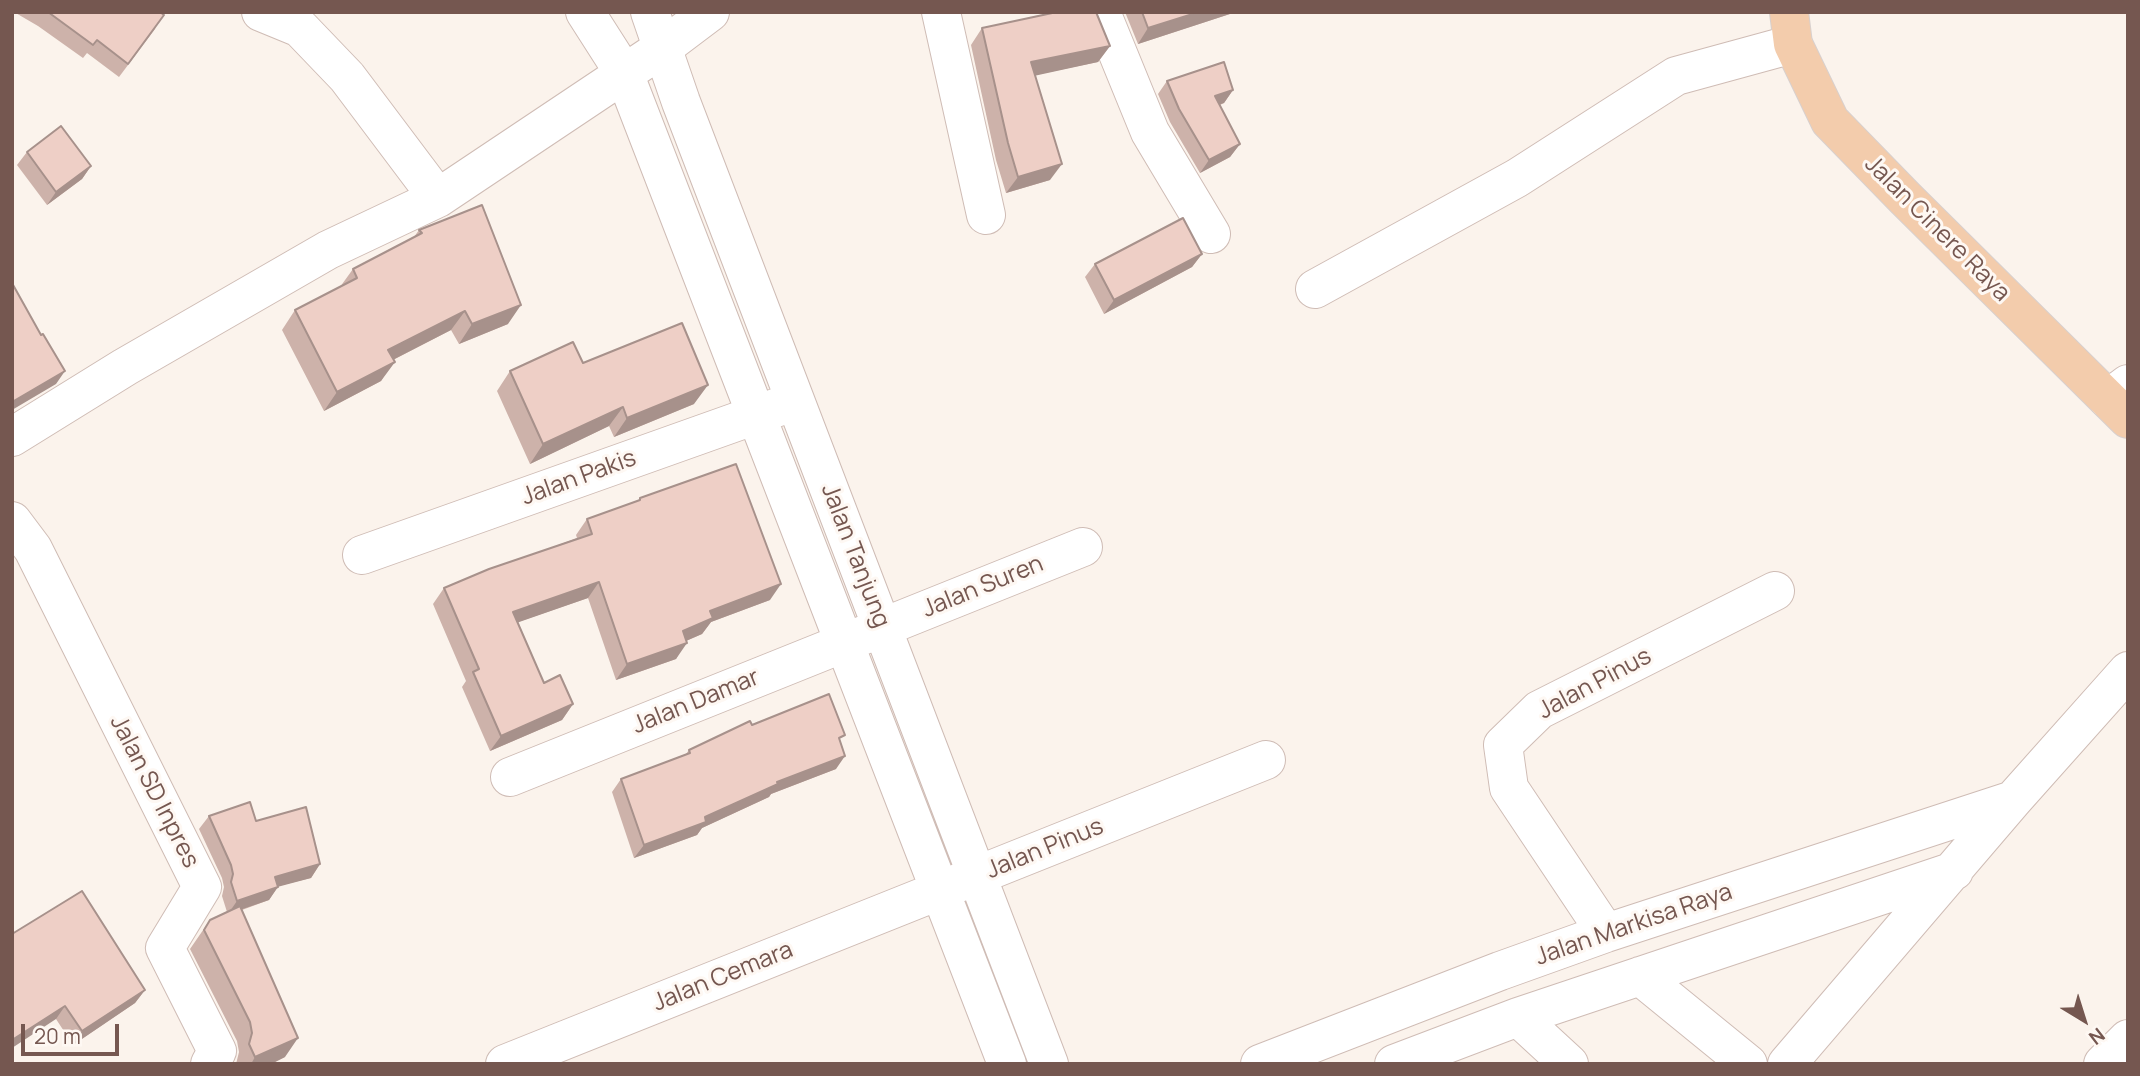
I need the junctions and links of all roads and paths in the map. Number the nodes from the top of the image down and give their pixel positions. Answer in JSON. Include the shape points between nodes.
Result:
{"nodes":[{"id":1,"x":261,"y":12,"type":"edge"},
{"id":2,"x":585,"y":12,"type":"edge"},
{"id":3,"x":650,"y":12,"type":"edge"},
{"id":4,"x":710,"y":12,"type":"edge"},
{"id":5,"x":941,"y":12,"type":"edge"},
{"id":6,"x":1101,"y":12,"type":"edge"},
{"id":7,"x":1791,"y":28,"type":"edge"},
{"id":8,"x":662,"y":49,"type":"junction"},
{"id":9,"x":624,"y":74,"type":"junction"},
{"id":10,"x":438,"y":198,"type":"junction"},
{"id":11,"x":986,"y":215,"type":"dead end"},
{"id":12,"x":1211,"y":233,"type":"dead end"},
{"id":13,"x":1315,"y":289,"type":"dead end"},
{"id":14,"x":796,"y":401,"type":"junction"},
{"id":15,"x":2121,"y":401,"type":"edge"},
{"id":16,"x":756,"y":415,"type":"junction"},
{"id":17,"x":12,"y":437,"type":"edge"},
{"id":18,"x":12,"y":521,"type":"edge"},
{"id":19,"x":1083,"y":547,"type":"dead end"},
{"id":20,"x":362,"y":555,"type":"dead end"},
{"id":21,"x":1775,"y":591,"type":"dead end"},
{"id":22,"x":882,"y":628,"type":"junction"},
{"id":23,"x":844,"y":643,"type":"junction"},
{"id":24,"x":2128,"y":671,"type":"edge"},
{"id":25,"x":1266,"y":760,"type":"dead end"},
{"id":26,"x":510,"y":777,"type":"dead end"},
{"id":27,"x":2013,"y":800,"type":"junction"},
{"id":28,"x":1954,"y":871,"type":"junction"},
{"id":29,"x":977,"y":877,"type":"junction"},
{"id":30,"x":940,"y":891,"type":"junction"},
{"id":31,"x":1606,"y":933,"type":"junction"},
{"id":32,"x":1640,"y":976,"type":"junction"},
{"id":33,"x":1518,"y":1017,"type":"junction"},
{"id":34,"x":2128,"y":1039,"type":"edge"},
{"id":35,"x":210,"y":1064,"type":"edge"},
{"id":36,"x":505,"y":1064,"type":"edge"},
{"id":37,"x":1007,"y":1064,"type":"edge"},
{"id":38,"x":1049,"y":1064,"type":"edge"},
{"id":39,"x":1260,"y":1064,"type":"edge"},
{"id":40,"x":1394,"y":1064,"type":"edge"},
{"id":41,"x":1570,"y":1064,"type":"edge"},
{"id":42,"x":1748,"y":1064,"type":"edge"},
{"id":43,"x":1787,"y":1064,"type":"edge"},
{"id":44,"x":2103,"y":1064,"type":"edge"}],
"edges":[{"from":1,"to":10,"type":"street","via":[[300,28],[338,67]]},
{"from":2,"to":9,"type":"street","name":"Jalan Tanjung"},
{"from":3,"to":8,"type":"street","name":"Jalan Tanjung"},
{"from":4,"to":8,"type":"street"},
{"from":5,"to":11,"type":"street"},
{"from":6,"to":12,"type":"street","via":[[1150,132]]},
{"from":7,"to":13,"type":"street","via":[[1676,76],[1517,178]]},
{"from":7,"to":15,"type":"main road","name":"Jalan Cinere Raya","via":[[1830,121]]},
{"from":8,"to":9,"type":"street"},
{"from":8,"to":14,"type":"street","name":"Jalan Tanjung"},
{"from":9,"to":10,"type":"street"},
{"from":9,"to":16,"type":"street","name":"Jalan Tanjung"},
{"from":10,"to":17,"type":"street","via":[[328,250]]},
{"from":14,"to":16,"type":"street","name":"Jalan Pakis"},
{"from":14,"to":22,"type":"street","name":"Jalan Tanjung"},
{"from":16,"to":20,"type":"street","name":"Jalan Pakis"},
{"from":16,"to":23,"type":"street","name":"Jalan Tanjung"},
{"from":18,"to":35,"type":"street","name":"Jalan SD Inpres","via":[[33,549],[202,887],[165,948],[217,1051]]},
{"from":19,"to":22,"type":"street","name":"Jalan Suren"},
{"from":21,"to":31,"type":"street","name":"Jalan Pinus","via":[[1539,710],[1503,745],[1509,788]]},
{"from":22,"to":23,"type":"street","name":"Jalan Damar"},
{"from":22,"to":29,"type":"street","name":"Jalan Tanjung"},
{"from":23,"to":26,"type":"street","name":"Jalan Damar"},
{"from":23,"to":30,"type":"street","name":"Jalan Tanjung"},
{"from":24,"to":27,"type":"street"},
{"from":25,"to":29,"type":"street","name":"Jalan Pinus"},
{"from":27,"to":28,"type":"street"},
{"from":27,"to":31,"type":"street","name":"Jalan Markisa Raya"},
{"from":28,"to":32,"type":"street","name":"Jalan Markisa Raya"},
{"from":28,"to":43,"type":"street"},
{"from":29,"to":30,"type":"street","name":"Jalan Pinus"},
{"from":29,"to":38,"type":"street","name":"Jalan Tanjung"},
{"from":30,"to":36,"type":"street","name":"Jalan Cemara"},
{"from":30,"to":37,"type":"street","name":"Jalan Tanjung"},
{"from":31,"to":39,"type":"street","name":"Jalan Markisa Raya"},
{"from":32,"to":33,"type":"street","name":"Jalan Markisa Raya"},
{"from":32,"to":42,"type":"street"},
{"from":33,"to":40,"type":"street","name":"Jalan Markisa Raya"},
{"from":33,"to":41,"type":"street"},
{"from":34,"to":44,"type":"street"}]}
